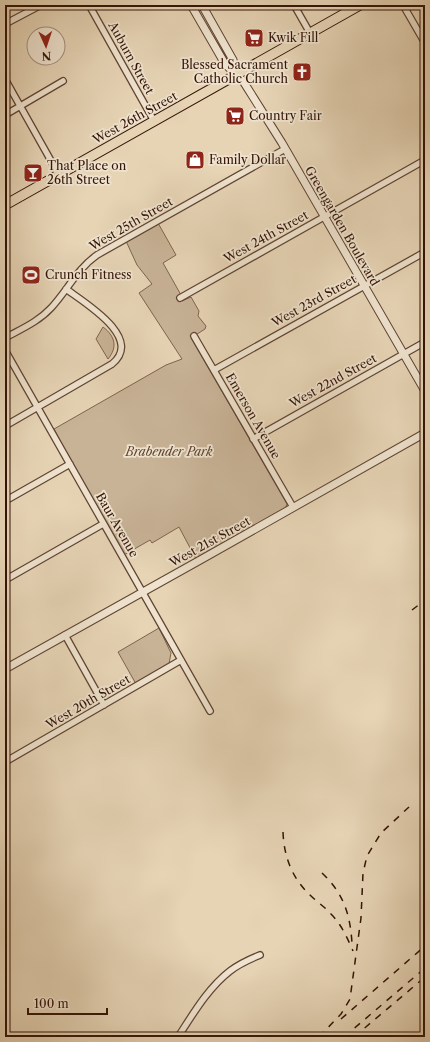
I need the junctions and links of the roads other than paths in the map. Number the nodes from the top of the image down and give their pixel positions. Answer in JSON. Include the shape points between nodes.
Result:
{"nodes":[{"id":1,"x":41,"y":5,"type":"edge"},
{"id":2,"x":88,"y":5,"type":"edge"},
{"id":3,"x":191,"y":5,"type":"edge"},
{"id":4,"x":202,"y":5,"type":"edge"},
{"id":5,"x":294,"y":5,"type":"edge"},
{"id":6,"x":360,"y":5,"type":"edge"},
{"id":7,"x":403,"y":5,"type":"edge"},
{"id":8,"x":5,"y":24,"type":"edge"},
{"id":9,"x":310,"y":33,"type":"junction"},
{"id":10,"x":425,"y":43,"type":"edge"},
{"id":11,"x":237,"y":74,"type":"junction"},
{"id":12,"x":5,"y":79,"type":"edge"},
{"id":13,"x":63,"y":81,"type":"dead end"},
{"id":14,"x":20,"y":106,"type":"junction"},
{"id":15,"x":5,"y":115,"type":"edge"},
{"id":16,"x":154,"y":121,"type":"junction"},
{"id":17,"x":285,"y":149,"type":"junction"},
{"id":18,"x":425,"y":160,"type":"edge"},
{"id":19,"x":59,"y":175,"type":"junction"},
{"id":20,"x":5,"y":205,"type":"edge"},
{"id":21,"x":324,"y":217,"type":"junction"},
{"id":22,"x":425,"y":252,"type":"edge"},
{"id":23,"x":364,"y":286,"type":"junction"},
{"id":24,"x":66,"y":289,"type":"junction"},
{"id":25,"x":180,"y":298,"type":"dead end"},
{"id":26,"x":194,"y":336,"type":"dead end"},
{"id":27,"x":5,"y":338,"type":"edge"},
{"id":28,"x":425,"y":342,"type":"edge"},
{"id":29,"x":5,"y":350,"type":"edge"},
{"id":30,"x":404,"y":354,"type":"junction"},
{"id":31,"x":214,"y":370,"type":"junction"},
{"id":32,"x":425,"y":391,"type":"edge"},
{"id":33,"x":38,"y":407,"type":"junction"},
{"id":34,"x":5,"y":426,"type":"edge"},
{"id":35,"x":425,"y":433,"type":"edge"},
{"id":36,"x":253,"y":439,"type":"junction"},
{"id":37,"x":70,"y":464,"type":"junction"},
{"id":38,"x":5,"y":501,"type":"edge"},
{"id":39,"x":293,"y":507,"type":"junction"},
{"id":40,"x":103,"y":524,"type":"junction"},
{"id":41,"x":5,"y":580,"type":"edge"},
{"id":42,"x":143,"y":592,"type":"junction"},
{"id":43,"x":65,"y":635,"type":"junction"},
{"id":44,"x":181,"y":660,"type":"junction"},
{"id":45,"x":5,"y":668,"type":"edge"},
{"id":46,"x":104,"y":705,"type":"junction"},
{"id":47,"x":210,"y":711,"type":"dead end"},
{"id":48,"x":5,"y":762,"type":"edge"},
{"id":49,"x":260,"y":955,"type":"dead end"},
{"id":50,"x":5,"y":1031,"type":"edge"},
{"id":51,"x":8,"y":1037,"type":"edge"},
{"id":52,"x":178,"y":1037,"type":"edge"}],
"edges":[{"from":1,"to":8,"type":"street"},
{"from":2,"to":16,"type":"street","name":"Auburn Street"},
{"from":3,"to":11,"type":"street","name":"Greengarden Boulevard","via":[[224,64]]},
{"from":4,"to":11,"type":"street","name":"Greengarden Boulevard"},
{"from":5,"to":9,"type":"street"},
{"from":6,"to":9,"type":"main road","name":"West 26th Street"},
{"from":7,"to":10,"type":"street"},
{"from":9,"to":11,"type":"main road","name":"West 26th Street"},
{"from":11,"to":16,"type":"main road","name":"West 26th Street"},
{"from":11,"to":17,"type":"street","name":"Greengarden Boulevard"},
{"from":12,"to":14,"type":"street"},
{"from":13,"to":14,"type":"street"},
{"from":14,"to":15,"type":"street"},
{"from":14,"to":19,"type":"street"},
{"from":16,"to":19,"type":"main road","name":"West 26th Street"},
{"from":17,"to":21,"type":"street","name":"Greengarden Boulevard"},
{"from":17,"to":24,"type":"street","name":"West 25th Street","via":[[97,255],[81,269]]},
{"from":18,"to":21,"type":"street","name":"West 24th Street"},
{"from":19,"to":20,"type":"main road","name":"West 26th Street"},
{"from":21,"to":23,"type":"street","name":"Greengarden Boulevard"},
{"from":21,"to":25,"type":"street","name":"West 24th Street"},
{"from":22,"to":23,"type":"street","name":"West 23rd Street"},
{"from":23,"to":30,"type":"street","name":"Greengarden Boulevard"},
{"from":23,"to":31,"type":"street","name":"West 23rd Street"},
{"from":24,"to":27,"type":"street","name":"West 25th Street","via":[[42,316]]},
{"from":24,"to":33,"type":"street","via":[[114,327],[120,338],[121,350],[112,364]]},
{"from":26,"to":31,"type":"street","name":"Emerson Avenue"},
{"from":28,"to":30,"type":"street","name":"West 22nd Street"},
{"from":29,"to":33,"type":"street","name":"Baur Avenue"},
{"from":30,"to":32,"type":"street","name":"Greengarden Boulevard"},
{"from":30,"to":36,"type":"street","name":"West 22nd Street"},
{"from":31,"to":36,"type":"street","name":"Emerson Avenue"},
{"from":33,"to":34,"type":"street"},
{"from":33,"to":37,"type":"street","name":"Baur Avenue"},
{"from":35,"to":39,"type":"street","name":"West 21st Street"},
{"from":36,"to":39,"type":"street","name":"Emerson Avenue"},
{"from":37,"to":38,"type":"street"},
{"from":37,"to":40,"type":"street","name":"Baur Avenue"},
{"from":39,"to":42,"type":"street","name":"West 21st Street"},
{"from":40,"to":41,"type":"street"},
{"from":40,"to":42,"type":"street","name":"Baur Avenue"},
{"from":42,"to":43,"type":"street","name":"West 21st Street"},
{"from":42,"to":44,"type":"street","name":"Baur Avenue"},
{"from":43,"to":45,"type":"street","name":"West 21st Street"},
{"from":43,"to":46,"type":"street"},
{"from":44,"to":46,"type":"street","name":"West 20th Street"},
{"from":44,"to":47,"type":"street","name":"Baur Avenue"},
{"from":46,"to":48,"type":"street","name":"West 20th Street"},
{"from":49,"to":52,"type":"street","via":[[242,963],[220,979]]},
{"from":50,"to":51,"type":"street"}]}
